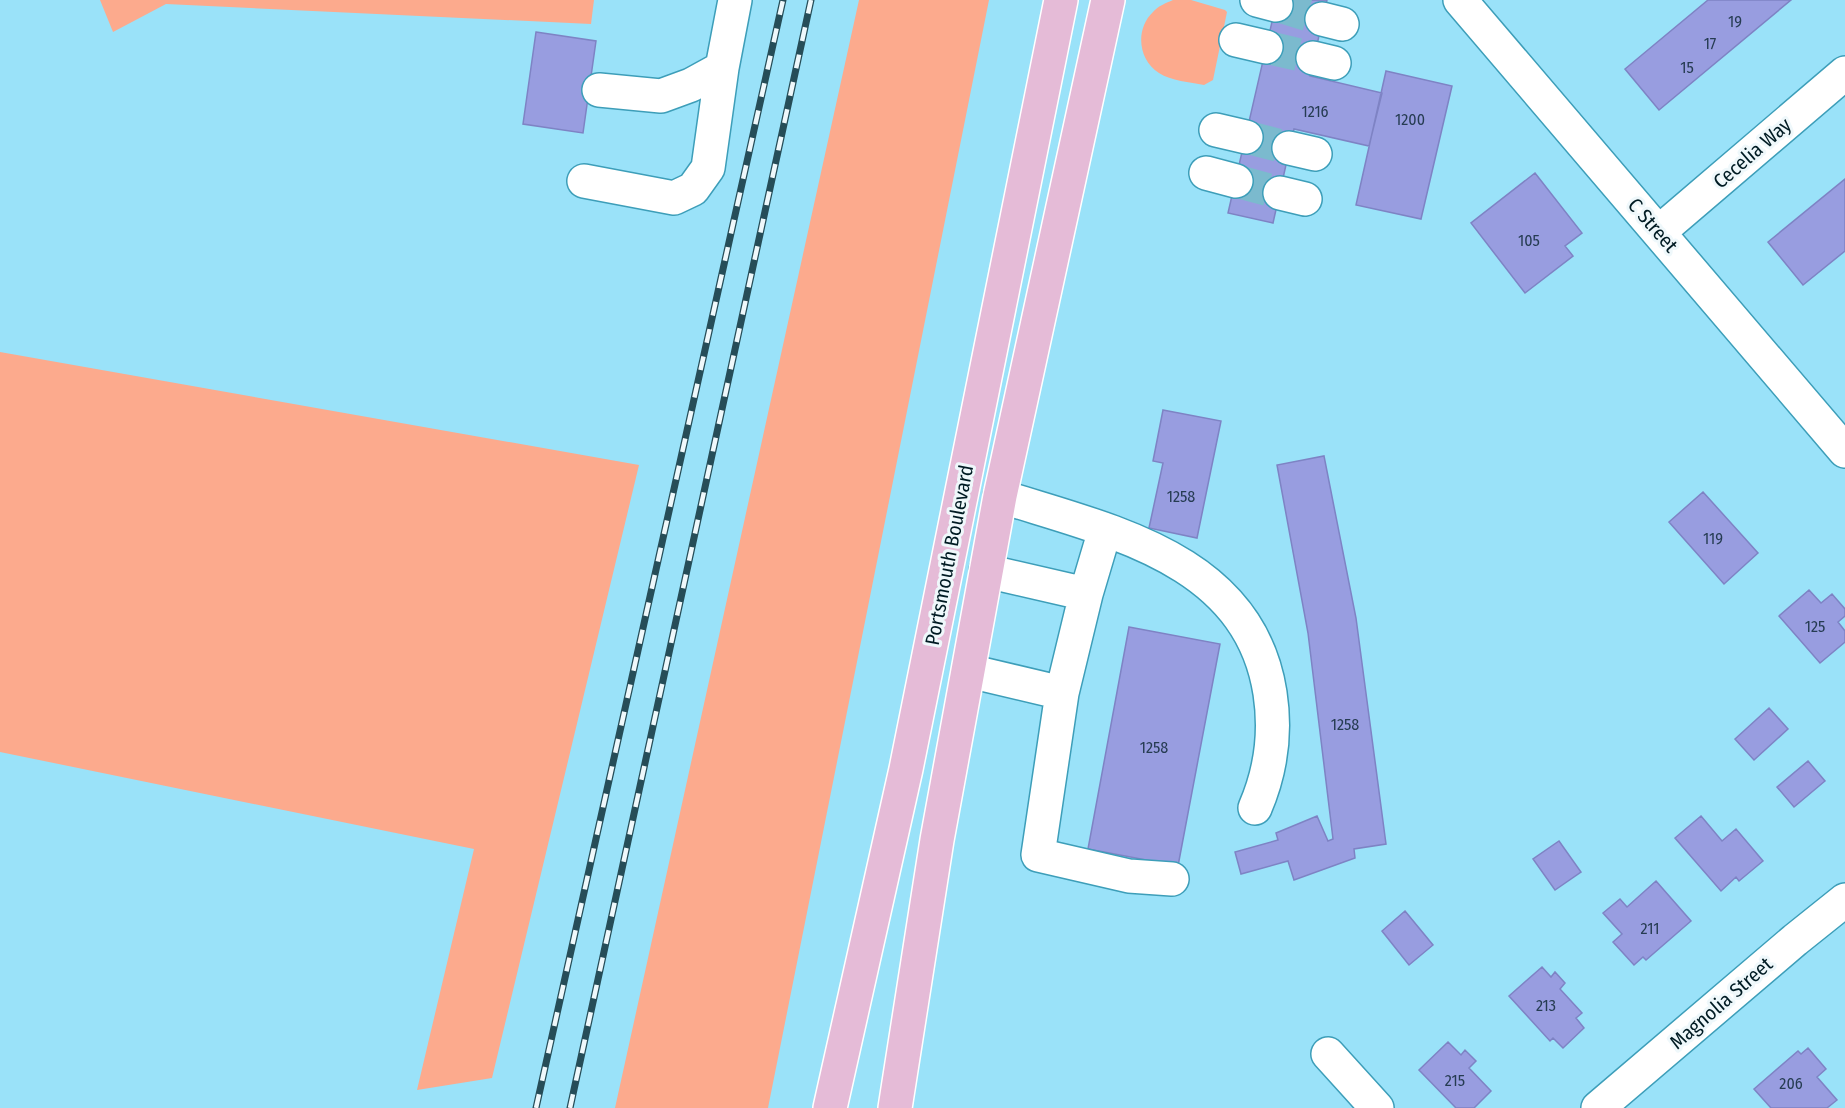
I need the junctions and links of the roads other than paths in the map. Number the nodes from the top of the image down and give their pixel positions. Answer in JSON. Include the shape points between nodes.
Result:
{"nodes":[{"id":1,"x":735,"y":0,"type":"edge"},
{"id":2,"x":1061,"y":0,"type":"edge"},
{"id":3,"x":1108,"y":0,"type":"edge"},
{"id":4,"x":1460,"y":0,"type":"edge"},
{"id":5,"x":722,"y":68,"type":"junction"},
{"id":6,"x":1845,"y":73,"type":"edge"},
{"id":7,"x":599,"y":90,"type":"dead end"},
{"id":8,"x":584,"y":181,"type":"dead end"},
{"id":9,"x":1659,"y":232,"type":"junction"},
{"id":10,"x":1845,"y":451,"type":"edge"},
{"id":11,"x":1000,"y":496,"type":"junction"},
{"id":12,"x":1105,"y":530,"type":"junction"},
{"id":13,"x":986,"y":571,"type":"junction"},
{"id":14,"x":1086,"y":594,"type":"junction"},
{"id":15,"x":969,"y":671,"type":"junction"},
{"id":16,"x":1062,"y":693,"type":"junction"},
{"id":17,"x":1255,"y":808,"type":"dead end"},
{"id":18,"x":1172,"y":879,"type":"dead end"},
{"id":19,"x":1845,"y":900,"type":"edge"},
{"id":20,"x":1328,"y":1054,"type":"dead end"},
{"id":21,"x":830,"y":1108,"type":"edge"},
{"id":22,"x":895,"y":1108,"type":"edge"},
{"id":23,"x":1377,"y":1108,"type":"edge"},
{"id":24,"x":1598,"y":1108,"type":"edge"}],
"edges":[{"from":1,"to":5,"type":"street"},
{"from":2,"to":21,"type":"main road","name":"Portsmouth Boulevard","via":[[906,769]]},
{"from":3,"to":11,"type":"main road","name":"Portsmouth Boulevard"},
{"from":4,"to":9,"type":"street","name":"C Street"},
{"from":5,"to":7,"type":"street","via":[[661,96]]},
{"from":5,"to":8,"type":"street","via":[[708,168],[693,189],[674,198]]},
{"from":6,"to":9,"type":"street","name":"Cecelia Way"},
{"from":9,"to":10,"type":"street","name":"C Street"},
{"from":11,"to":12,"type":"street"},
{"from":11,"to":13,"type":"main road","name":"Portsmouth Boulevard"},
{"from":12,"to":14,"type":"street"},
{"from":12,"to":17,"type":"street","via":[[1133,539],[1209,584],[1231,604],[1252,637],[1267,675],[1273,715],[1271,755]]},
{"from":13,"to":14,"type":"street"},
{"from":13,"to":15,"type":"main road","name":"Portsmouth Boulevard"},
{"from":14,"to":16,"type":"street"},
{"from":15,"to":16,"type":"street"},
{"from":15,"to":22,"type":"main road","name":"Portsmouth Boulevard"},
{"from":16,"to":18,"type":"street","via":[[1038,855],[1129,876]]},
{"from":19,"to":24,"type":"street","name":"Magnolia Street"},
{"from":20,"to":23,"type":"street"}]}
